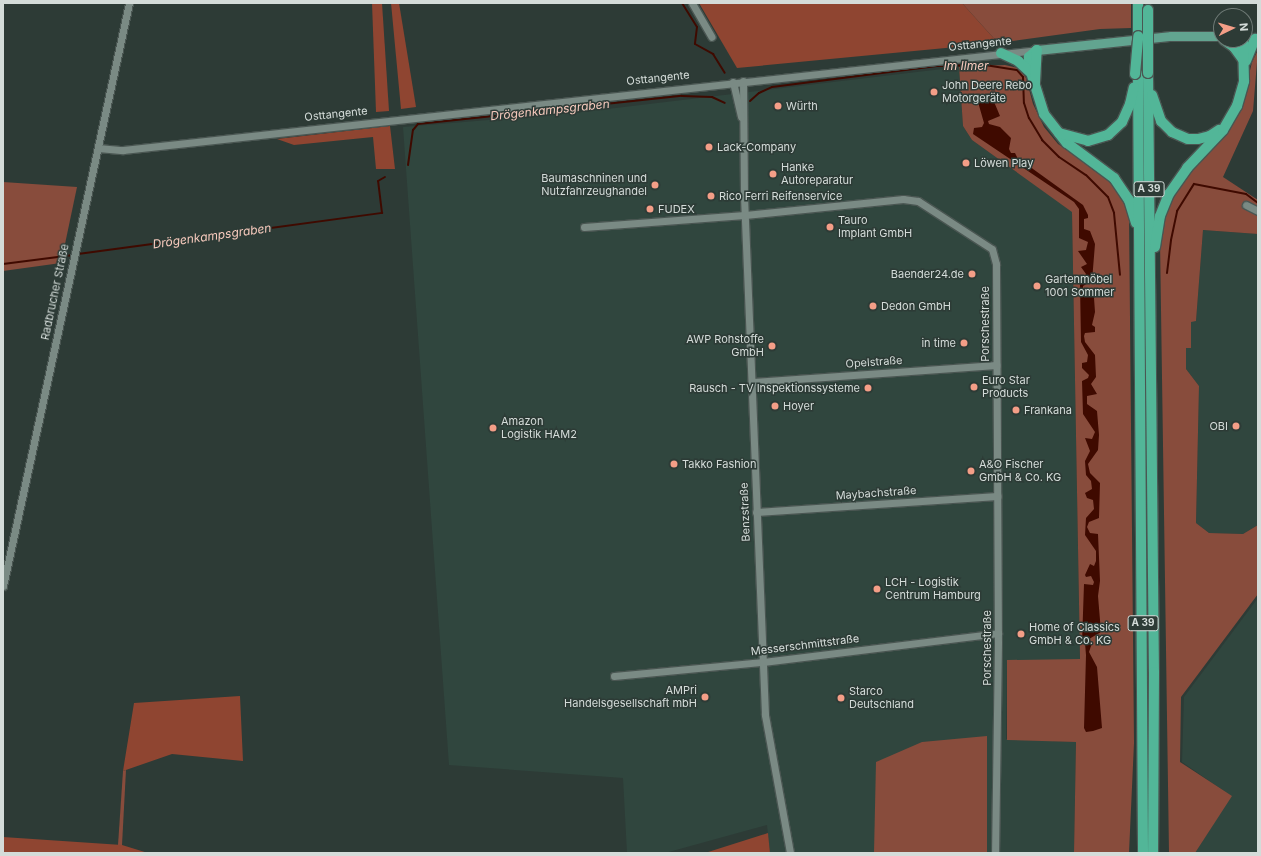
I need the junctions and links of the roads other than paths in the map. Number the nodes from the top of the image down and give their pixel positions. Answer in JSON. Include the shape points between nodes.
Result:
{"nodes":[{"id":1,"x":129,"y":3,"type":"edge"},
{"id":2,"x":692,"y":3,"type":"edge"},
{"id":3,"x":1143,"y":7,"type":"edge"},
{"id":4,"x":712,"y":37,"type":"dead end"},
{"id":5,"x":1213,"y":38,"type":"edge"},
{"id":6,"x":1234,"y":48,"type":"edge"},
{"id":7,"x":1248,"y":48,"type":"edge"},
{"id":8,"x":1036,"y":50,"type":"junction"},
{"id":9,"x":1001,"y":53,"type":"junction"},
{"id":10,"x":1245,"y":63,"type":"junction"},
{"id":11,"x":1030,"y":72,"type":"junction"},
{"id":12,"x":1140,"y":74,"type":"junction"},
{"id":13,"x":743,"y":81,"type":"junction"},
{"id":14,"x":733,"y":82,"type":"junction"},
{"id":15,"x":1035,"y":87,"type":"junction"},
{"id":16,"x":1231,"y":117,"type":"junction"},
{"id":17,"x":742,"y":120,"type":"junction"},
{"id":18,"x":1056,"y":130,"type":"junction"},
{"id":19,"x":98,"y":148,"type":"junction"},
{"id":20,"x":1246,"y":205,"type":"dead end"},
{"id":21,"x":1258,"y":211,"type":"edge"},
{"id":22,"x":745,"y":215,"type":"junction"},
{"id":23,"x":584,"y":227,"type":"dead end"},
{"id":24,"x":1140,"y":243,"type":"junction"},
{"id":25,"x":1150,"y":304,"type":"junction"},
{"id":26,"x":996,"y":365,"type":"junction"},
{"id":27,"x":753,"y":382,"type":"junction"},
{"id":28,"x":997,"y":496,"type":"junction"},
{"id":29,"x":756,"y":512,"type":"junction"},
{"id":30,"x":3,"y":586,"type":"edge"},
{"id":31,"x":998,"y":633,"type":"junction"},
{"id":32,"x":763,"y":662,"type":"junction"},
{"id":33,"x":614,"y":676,"type":"dead end"},
{"id":34,"x":790,"y":853,"type":"edge"},
{"id":35,"x":995,"y":853,"type":"edge"},
{"id":36,"x":1143,"y":853,"type":"edge"},
{"id":37,"x":1152,"y":853,"type":"edge"}],
"edges":[{"from":1,"to":19,"type":"street","name":"Radbrucher Straße"},
{"from":2,"to":4,"type":"street"},
{"from":3,"to":12,"type":"highway","number":"A 39","bridge":true},
{"from":3,"to":12,"type":"highway","number":"A 39","bridge":true,"via":[[1138,36]]},
{"from":5,"to":8,"type":"main road","name":"Osttangente","via":[[1149,38]]},
{"from":6,"to":10,"type":"highway"},
{"from":7,"to":10,"type":"highway"},
{"from":8,"to":9,"type":"street","name":"Osttangente"},
{"from":8,"to":11,"type":"highway","via":[[1028,59]]},
{"from":8,"to":15,"type":"highway"},
{"from":9,"to":11,"type":"highway","via":[[1018,61]]},
{"from":9,"to":13,"type":"street","name":"Osttangente"},
{"from":10,"to":16,"type":"highway","via":[[1242,94]]},
{"from":11,"to":15,"type":"highway"},
{"from":12,"to":16,"type":"highway","via":[[1165,126],[1172,132],[1188,139],[1204,138],[1216,133]]},
{"from":12,"to":18,"type":"highway","via":[[1129,108],[1113,132],[1088,141],[1069,137]]},
{"from":12,"to":24,"type":"highway","number":"A 39"},
{"from":12,"to":25,"type":"highway","number":"A 39"},
{"from":13,"to":14,"type":"street","name":"Osttangente"},
{"from":13,"to":17,"type":"street","name":"Benzstraße"},
{"from":14,"to":17,"type":"street","name":"Benzstraße"},
{"from":14,"to":19,"type":"street","name":"Osttangente","via":[[123,150]]},
{"from":15,"to":18,"type":"highway","via":[[1042,109]]},
{"from":16,"to":25,"type":"highway","via":[[1216,139],[1187,168],[1169,194],[1160,216],[1156,237]]},
{"from":17,"to":22,"type":"street","name":"Benzstraße"},
{"from":18,"to":24,"type":"highway","via":[[1070,146],[1106,171],[1122,188],[1134,214]]},
{"from":19,"to":30,"type":"street","name":"Radbrucher Straße"},
{"from":20,"to":21,"type":"street"},
{"from":22,"to":23,"type":"street","name":"Porschestraße"},
{"from":22,"to":26,"type":"street","name":"Porschestraße","via":[[903,198],[918,201],[984,243],[994,255]]},
{"from":22,"to":27,"type":"street","name":"Benzstraße"},
{"from":24,"to":36,"type":"highway","number":"A 39"},
{"from":25,"to":37,"type":"highway","number":"A 39"},
{"from":26,"to":27,"type":"street","name":"Opelstraße"},
{"from":26,"to":28,"type":"street","name":"Porschestraße"},
{"from":27,"to":29,"type":"street","name":"Benzstraße"},
{"from":28,"to":29,"type":"street","name":"Maybachstraße"},
{"from":28,"to":31,"type":"street","name":"Porschestraße"},
{"from":29,"to":32,"type":"street","name":"Benzstraße"},
{"from":31,"to":32,"type":"street","name":"Messerschmittstraße"},
{"from":31,"to":35,"type":"street","name":"Porschestraße"},
{"from":32,"to":33,"type":"street","name":"Messerschmittstraße"},
{"from":32,"to":34,"type":"street","name":"Benzstraße","via":[[766,727]]}]}
